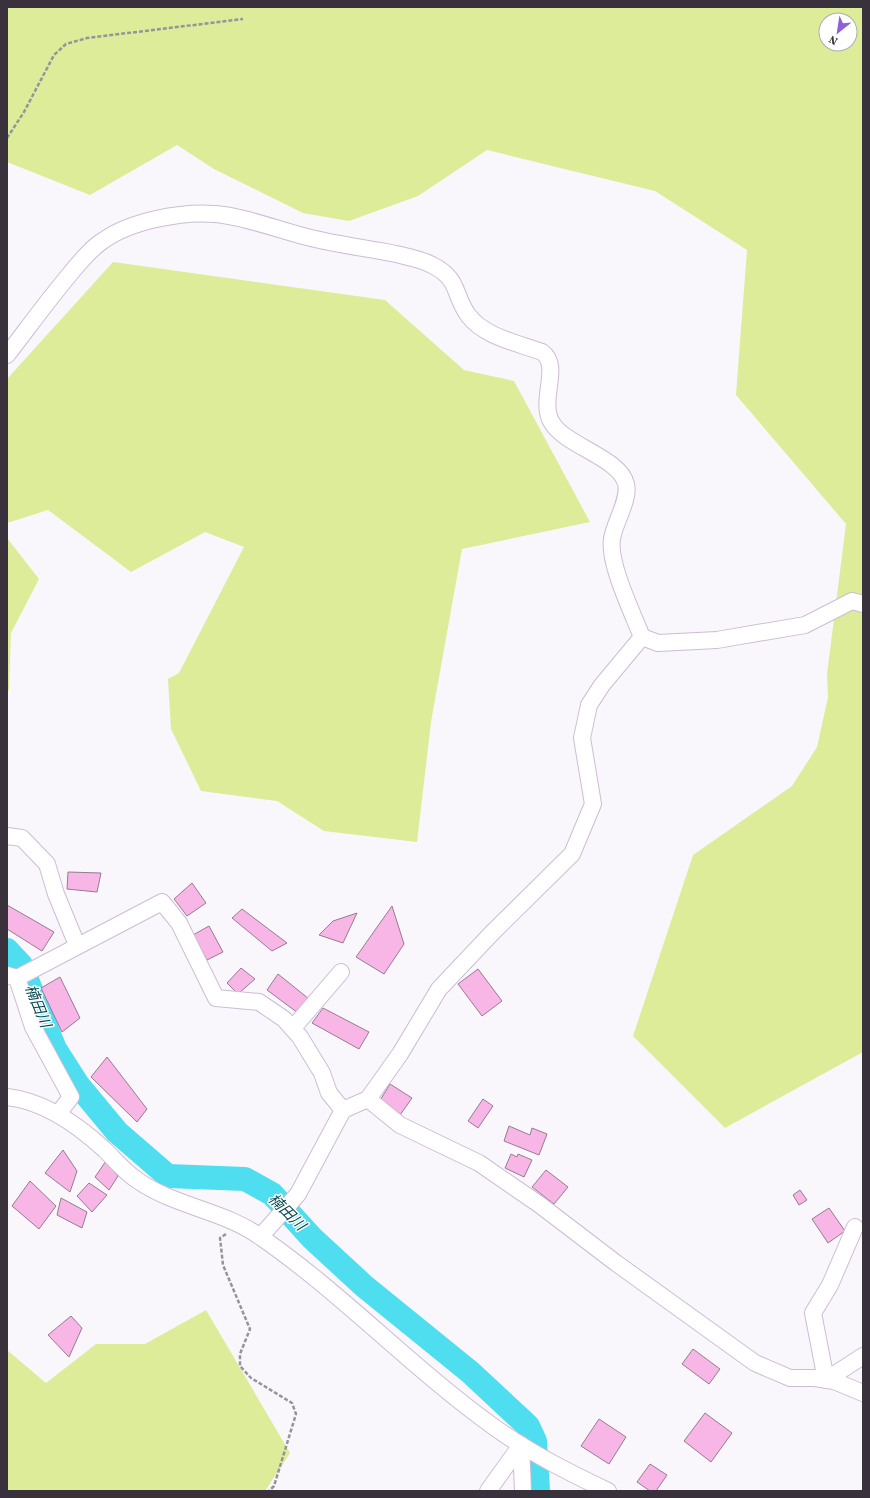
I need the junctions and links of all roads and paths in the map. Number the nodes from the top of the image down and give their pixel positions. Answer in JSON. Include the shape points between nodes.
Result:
{"nodes":[{"id":1,"x":243,"y":19,"type":"dead end"},
{"id":2,"x":7,"y":138,"type":"edge"},
{"id":3,"x":7,"y":355,"type":"edge"},
{"id":4,"x":863,"y":604,"type":"edge"},
{"id":5,"x":642,"y":637,"type":"junction"},
{"id":6,"x":7,"y":836,"type":"edge"},
{"id":7,"x":77,"y":945,"type":"junction"},
{"id":8,"x":341,"y":972,"type":"dead end"},
{"id":9,"x":20,"y":974,"type":"edge"},
{"id":10,"x":293,"y":1028,"type":"junction"},
{"id":11,"x":7,"y":1097,"type":"edge"},
{"id":12,"x":368,"y":1099,"type":"junction"},
{"id":13,"x":343,"y":1110,"type":"junction"},
{"id":14,"x":58,"y":1114,"type":"junction"},
{"id":15,"x":242,"y":1225,"type":"junction"},
{"id":16,"x":855,"y":1227,"type":"dead end"},
{"id":17,"x":261,"y":1236,"type":"junction"},
{"id":18,"x":863,"y":1356,"type":"edge"},
{"id":19,"x":826,"y":1380,"type":"junction"},
{"id":20,"x":863,"y":1393,"type":"edge"},
{"id":21,"x":521,"y":1446,"type":"junction"},
{"id":22,"x":269,"y":1491,"type":"edge"},
{"id":23,"x":488,"y":1491,"type":"edge"},
{"id":24,"x":523,"y":1491,"type":"edge"},
{"id":25,"x":608,"y":1491,"type":"edge"}],
"edges":[{"from":1,"to":2,"type":"path","via":[[87,38],[66,44],[54,55]]},
{"from":3,"to":5,"type":"street","via":[[55,293],[103,240],[122,230],[159,219],[194,214],[233,217],[280,231],[399,255],[432,265],[449,276],[468,315],[478,326],[548,356],[551,363],[547,406],[552,424],[564,435],[611,465],[623,478],[626,484],[624,500],[612,540],[612,554]]},
{"from":4,"to":5,"type":"street","via":[[852,601],[805,625],[717,640],[658,643]]},
{"from":5,"to":12,"type":"street","via":[[602,685],[589,705],[582,738],[593,804],[572,854],[439,989],[400,1054]]},
{"from":6,"to":7,"type":"street","via":[[22,838],[47,864]]},
{"from":7,"to":9,"type":"street"},
{"from":7,"to":10,"type":"street","via":[[162,902],[179,923],[216,998],[259,1002]]},
{"from":8,"to":10,"type":"street"},
{"from":9,"to":14,"type":"street","via":[[33,1027],[71,1097]]},
{"from":10,"to":13,"type":"street","via":[[322,1073],[329,1093]]},
{"from":11,"to":14,"type":"street","via":[[33,1103]]},
{"from":12,"to":13,"type":"street"},
{"from":12,"to":19,"type":"street","via":[[400,1125],[479,1163],[755,1363],[790,1378]]},
{"from":13,"to":17,"type":"street","via":[[298,1194]]},
{"from":14,"to":15,"type":"street","via":[[98,1144],[135,1179],[158,1193]]},
{"from":15,"to":17,"type":"street"},
{"from":15,"to":22,"type":"path","via":[[220,1238],[223,1265],[250,1329],[240,1354],[240,1366],[251,1378],[292,1403],[296,1414],[274,1486]]},
{"from":16,"to":19,"type":"street","via":[[830,1285],[813,1314]]},
{"from":17,"to":21,"type":"street","via":[[322,1283],[425,1372]]},
{"from":18,"to":19,"type":"street"},
{"from":19,"to":20,"type":"street"},
{"from":21,"to":23,"type":"street"},
{"from":21,"to":24,"type":"street"},
{"from":21,"to":25,"type":"street","via":[[563,1470]]}]}
